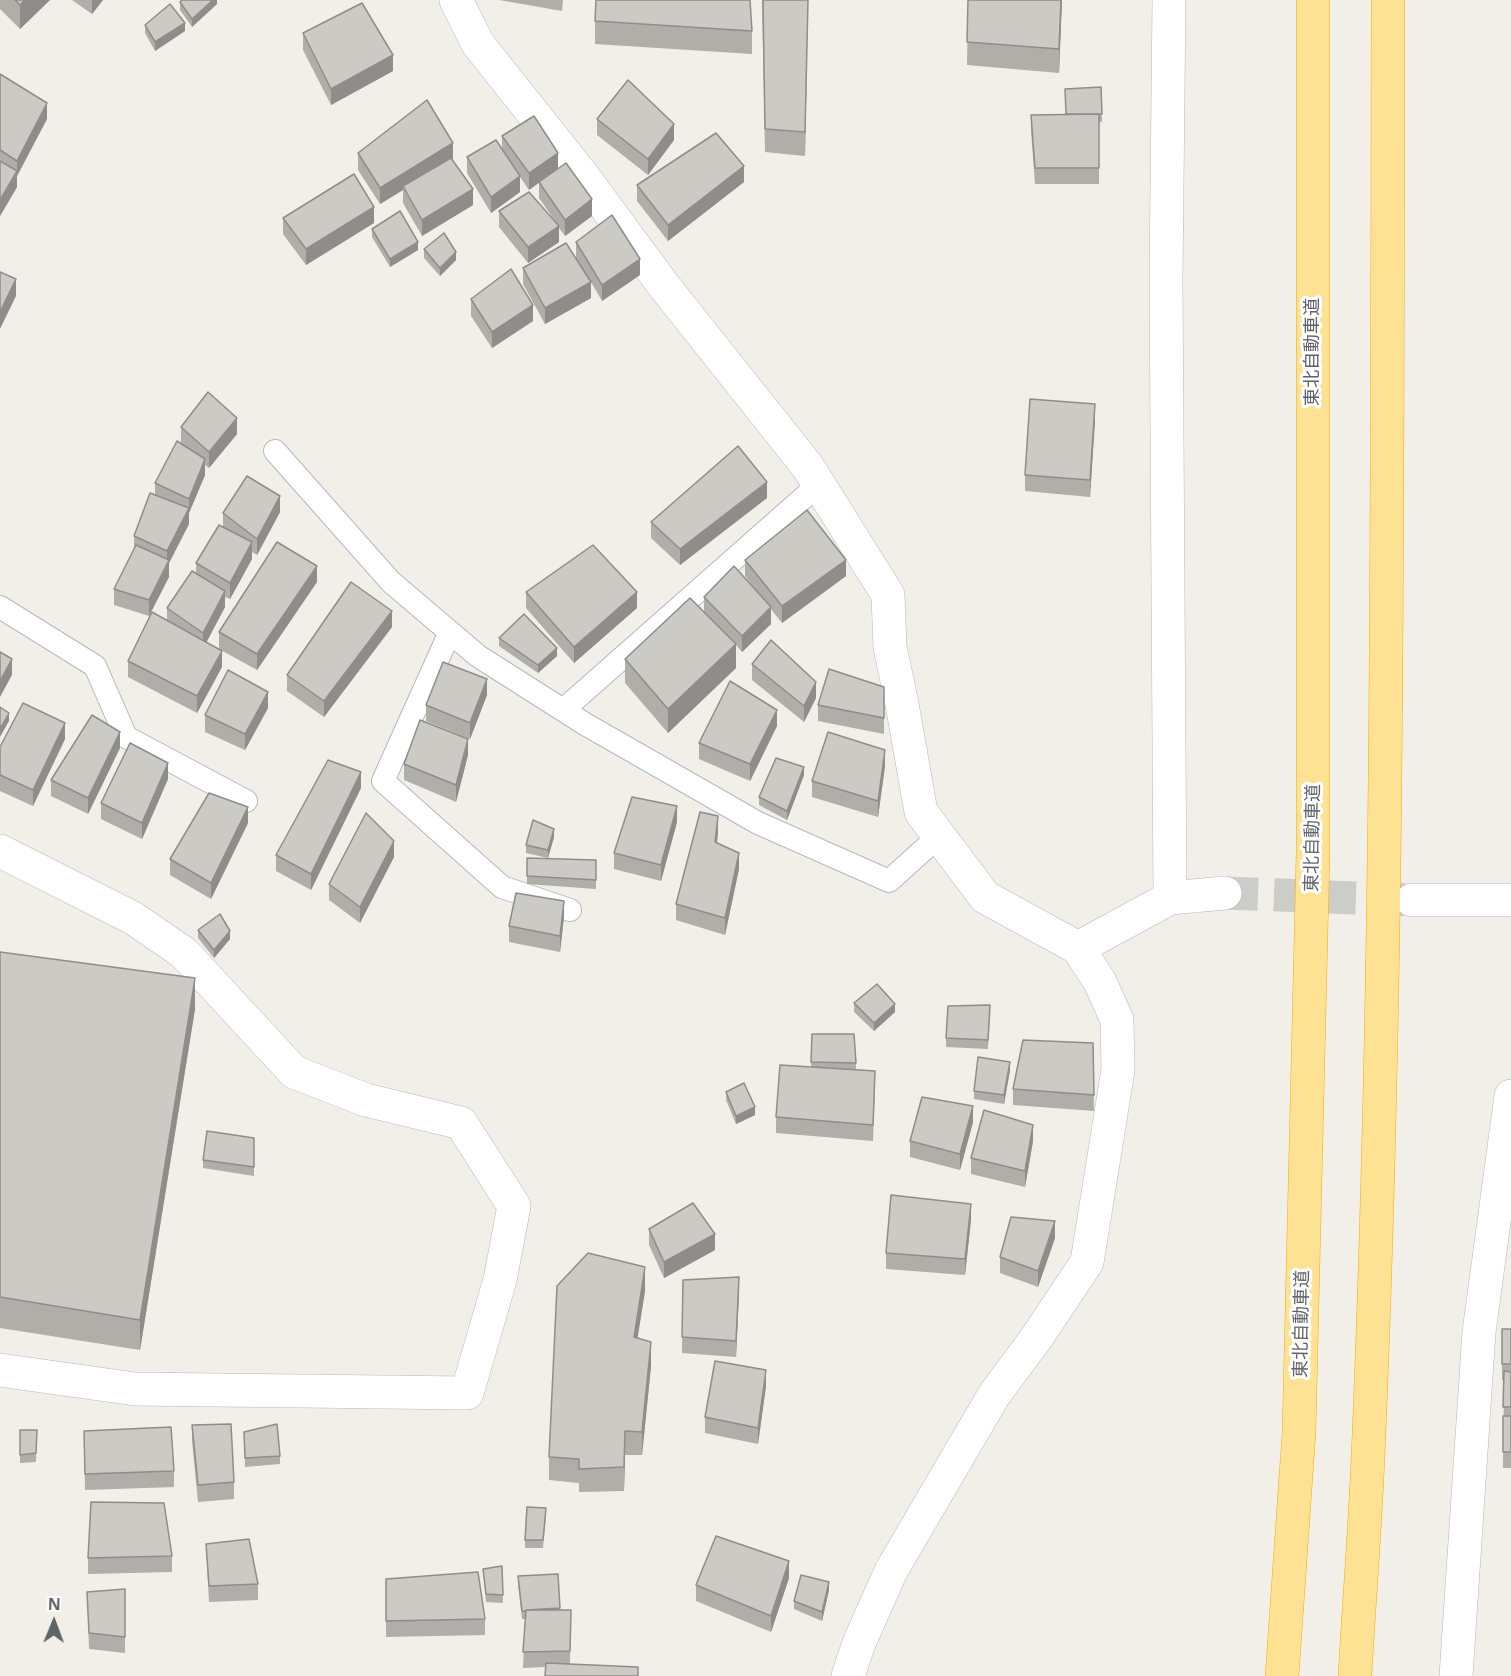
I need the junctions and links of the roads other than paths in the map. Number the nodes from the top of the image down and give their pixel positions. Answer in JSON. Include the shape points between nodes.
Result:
{"nodes":[{"id":1,"x":456,"y":0,"type":"edge"},
{"id":2,"x":1169,"y":0,"type":"edge"},
{"id":3,"x":1313,"y":0,"type":"edge"},
{"id":4,"x":1388,"y":0,"type":"edge"},
{"id":5,"x":275,"y":451,"type":"dead end"},
{"id":6,"x":818,"y":484,"type":"junction"},
{"id":7,"x":0,"y":607,"type":"edge"},
{"id":8,"x":450,"y":632,"type":"junction"},
{"id":9,"x":563,"y":710,"type":"junction"},
{"id":10,"x":246,"y":801,"type":"dead end"},
{"id":11,"x":939,"y":836,"type":"junction"},
{"id":12,"x":0,"y":850,"type":"edge"},
{"id":13,"x":1225,"y":893,"type":"tunnel mouth"},
{"id":14,"x":1170,"y":898,"type":"junction"},
{"id":15,"x":1412,"y":900,"type":"tunnel mouth"},
{"id":16,"x":1511,"y":900,"type":"edge"},
{"id":17,"x":570,"y":910,"type":"dead end"},
{"id":18,"x":1078,"y":948,"type":"junction"},
{"id":19,"x":1511,"y":1096,"type":"edge"},
{"id":20,"x":1504,"y":1195,"type":"edge"},
{"id":21,"x":1479,"y":1332,"type":"junction"},
{"id":22,"x":1511,"y":1332,"type":"edge"},
{"id":23,"x":0,"y":1370,"type":"edge"},
{"id":24,"x":848,"y":1676,"type":"edge"},
{"id":25,"x":1282,"y":1676,"type":"edge"},
{"id":26,"x":1354,"y":1676,"type":"edge"},
{"id":27,"x":1456,"y":1676,"type":"edge"}],
"edges":[{"from":1,"to":6,"type":"street","via":[[478,44]]},
{"from":2,"to":14,"type":"street","via":[[1166,290]]},
{"from":3,"to":25,"type":"highway","name":"東北自動車道","via":[[1314,852],[1299,1432]]},
{"from":4,"to":26,"type":"highway","via":[[1383,948],[1368,1461]]},
{"from":5,"to":8,"type":"lane","via":[[391,582]]},
{"from":6,"to":9,"type":"lane"},
{"from":6,"to":11,"type":"street","via":[[888,595],[890,647],[921,812]]},
{"from":7,"to":10,"type":"lane","via":[[95,666],[126,738]]},
{"from":8,"to":9,"type":"lane","via":[[478,656]]},
{"from":8,"to":17,"type":"lane","via":[[383,782],[502,887]]},
{"from":9,"to":11,"type":"lane","via":[[758,823],[889,882]]},
{"from":11,"to":18,"type":"street","via":[[985,897]]},
{"from":12,"to":23,"type":"street","via":[[133,918],[184,953],[294,1072],[366,1100],[461,1123],[514,1206],[500,1280],[467,1393],[135,1389]]},
{"from":13,"to":14,"type":"street"},
{"from":14,"to":18,"type":"street"},
{"from":15,"to":16,"type":"street"},
{"from":18,"to":24,"type":"street","via":[[1100,982],[1118,1030],[1118,1070],[1087,1262],[994,1395],[891,1571]]},
{"from":19,"to":20,"type":"street"},
{"from":20,"to":21,"type":"street"},
{"from":21,"to":22,"type":"street"},
{"from":21,"to":27,"type":"street"}]}
